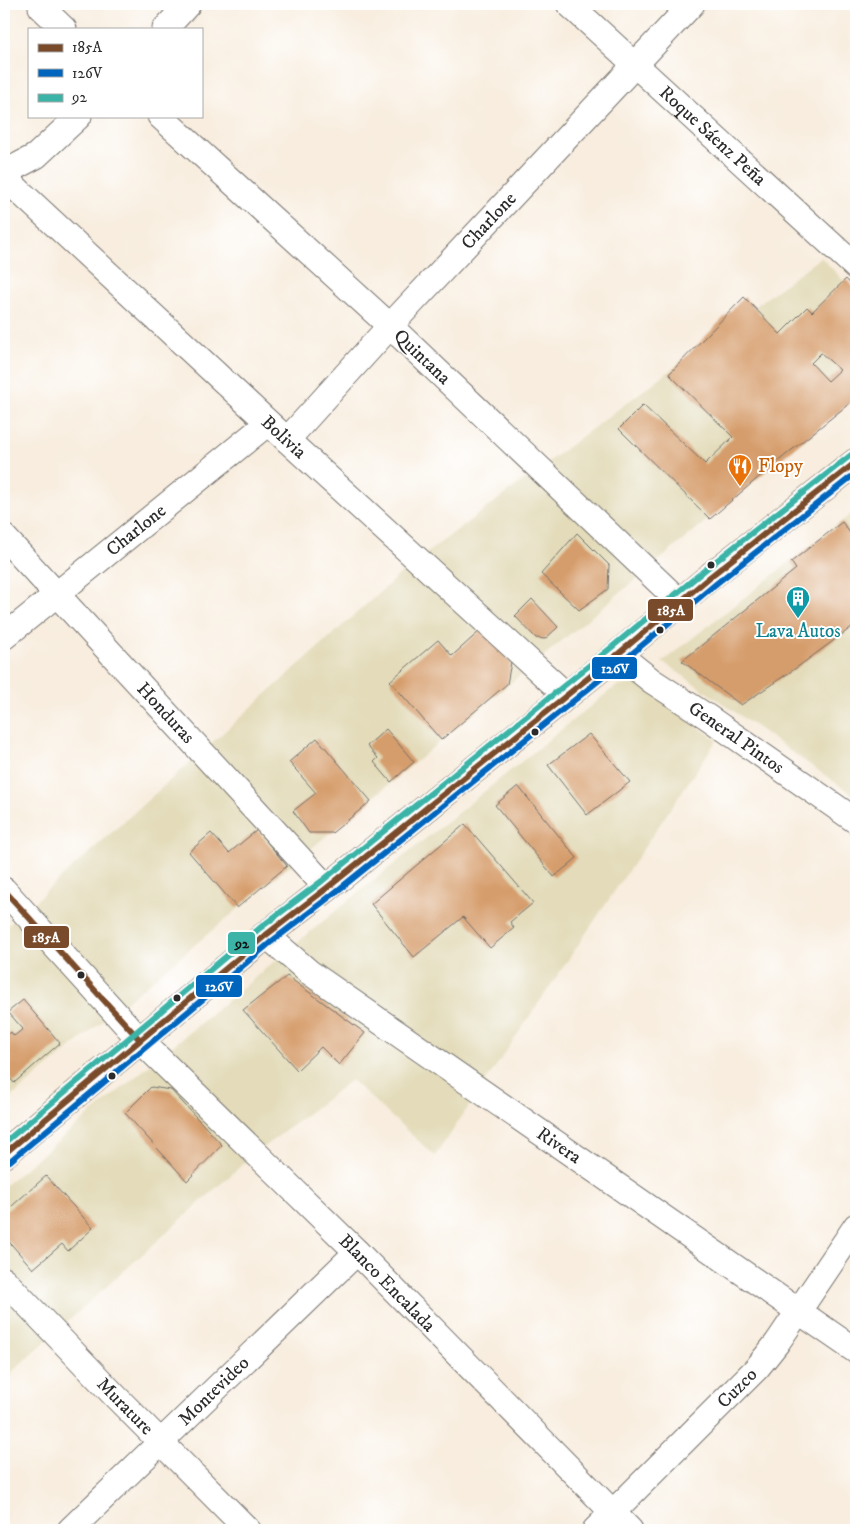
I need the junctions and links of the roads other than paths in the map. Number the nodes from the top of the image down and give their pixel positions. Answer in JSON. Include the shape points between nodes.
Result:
{"nodes":[{"id":1,"x":188,"y":4,"type":"edge"},
{"id":2,"x":570,"y":4,"type":"edge"},
{"id":3,"x":692,"y":4,"type":"edge"},
{"id":4,"x":41,"y":7,"type":"dead end"},
{"id":5,"x":63,"y":28,"type":"edge"},
{"id":6,"x":166,"y":28,"type":"edge"},
{"id":7,"x":635,"y":64,"type":"junction"},
{"id":8,"x":77,"y":118,"type":"edge"},
{"id":9,"x":162,"y":118,"type":"edge"},
{"id":10,"x":4,"y":173,"type":"edge"},
{"id":11,"x":4,"y":177,"type":"edge"},
{"id":12,"x":853,"y":258,"type":"edge"},
{"id":13,"x":390,"y":326,"type":"junction"},
{"id":14,"x":268,"y":422,"type":"junction"},
{"id":15,"x":287,"y":440,"type":"junction"},
{"id":16,"x":856,"y":462,"type":"edge"},
{"id":17,"x":4,"y":537,"type":"edge"},
{"id":18,"x":55,"y":594,"type":"junction"},
{"id":19,"x":680,"y":602,"type":"junction"},
{"id":20,"x":4,"y":637,"type":"edge"},
{"id":21,"x":618,"y":654,"type":"junction"},
{"id":22,"x":566,"y":695,"type":"junction"},
{"id":23,"x":856,"y":821,"type":"edge"},
{"id":24,"x":327,"y":888,"type":"junction"},
{"id":25,"x":4,"y":890,"type":"edge"},
{"id":26,"x":266,"y":934,"type":"junction"},
{"id":27,"x":139,"y":1039,"type":"junction"},
{"id":28,"x":4,"y":1154,"type":"edge"},
{"id":29,"x":856,"y":1226,"type":"edge"},
{"id":30,"x":357,"y":1252,"type":"junction"},
{"id":31,"x":4,"y":1280,"type":"edge"},
{"id":32,"x":798,"y":1311,"type":"junction"},
{"id":33,"x":856,"y":1351,"type":"edge"},
{"id":34,"x":162,"y":1443,"type":"junction"},
{"id":35,"x":621,"y":1521,"type":"edge"},
{"id":36,"x":70,"y":1530,"type":"edge"},
{"id":37,"x":248,"y":1530,"type":"edge"},
{"id":38,"x":595,"y":1530,"type":"edge"}],
"edges":[{"from":1,"to":6,"type":"street"},
{"from":2,"to":7,"type":"street","name":"Roque Sáenz Peña"},
{"from":3,"to":7,"type":"street","name":"Charlone"},
{"from":4,"to":5,"type":"street"},
{"from":7,"to":12,"type":"street","name":"Roque Sáenz Peña"},
{"from":7,"to":13,"type":"street","name":"Charlone"},
{"from":8,"to":10,"type":"street","via":[[36,156]]},
{"from":9,"to":13,"type":"street","name":"Quintana"},
{"from":11,"to":14,"type":"street","name":"Bolivia"},
{"from":13,"to":15,"type":"street","name":"Charlone"},
{"from":13,"to":19,"type":"street","name":"Quintana"},
{"from":14,"to":15,"type":"street","name":"Bolivia"},
{"from":14,"to":18,"type":"street","name":"Charlone"},
{"from":15,"to":22,"type":"street","name":"Bolivia"},
{"from":16,"to":19,"type":"main road"},
{"from":17,"to":18,"type":"street","name":"Honduras"},
{"from":18,"to":20,"type":"street","name":"Charlone"},
{"from":18,"to":24,"type":"street","name":"Honduras"},
{"from":19,"to":21,"type":"main road"},
{"from":21,"to":22,"type":"main road"},
{"from":21,"to":23,"type":"street","name":"General Pintos","via":[[652,681]]},
{"from":22,"to":24,"type":"main road"},
{"from":24,"to":26,"type":"main road"},
{"from":25,"to":27,"type":"street","name":"Blanco Encalada"},
{"from":26,"to":27,"type":"main road"},
{"from":26,"to":32,"type":"street","name":"Rivera","via":[[317,978]]},
{"from":27,"to":28,"type":"main road"},
{"from":27,"to":30,"type":"street","name":"Blanco Encalada"},
{"from":29,"to":32,"type":"street","name":"Cuzco"},
{"from":30,"to":34,"type":"street","name":"Montevideo"},
{"from":30,"to":35,"type":"street","name":"Blanco Encalada"},
{"from":31,"to":34,"type":"street","name":"Murature"},
{"from":32,"to":33,"type":"street","name":"Rivera"},
{"from":32,"to":35,"type":"street","name":"Cuzco","via":[[757,1368]]},
{"from":34,"to":36,"type":"street","name":"Montevideo"},
{"from":34,"to":37,"type":"street","name":"Murature"},
{"from":35,"to":38,"type":"street","name":"Cuzco"}]}
